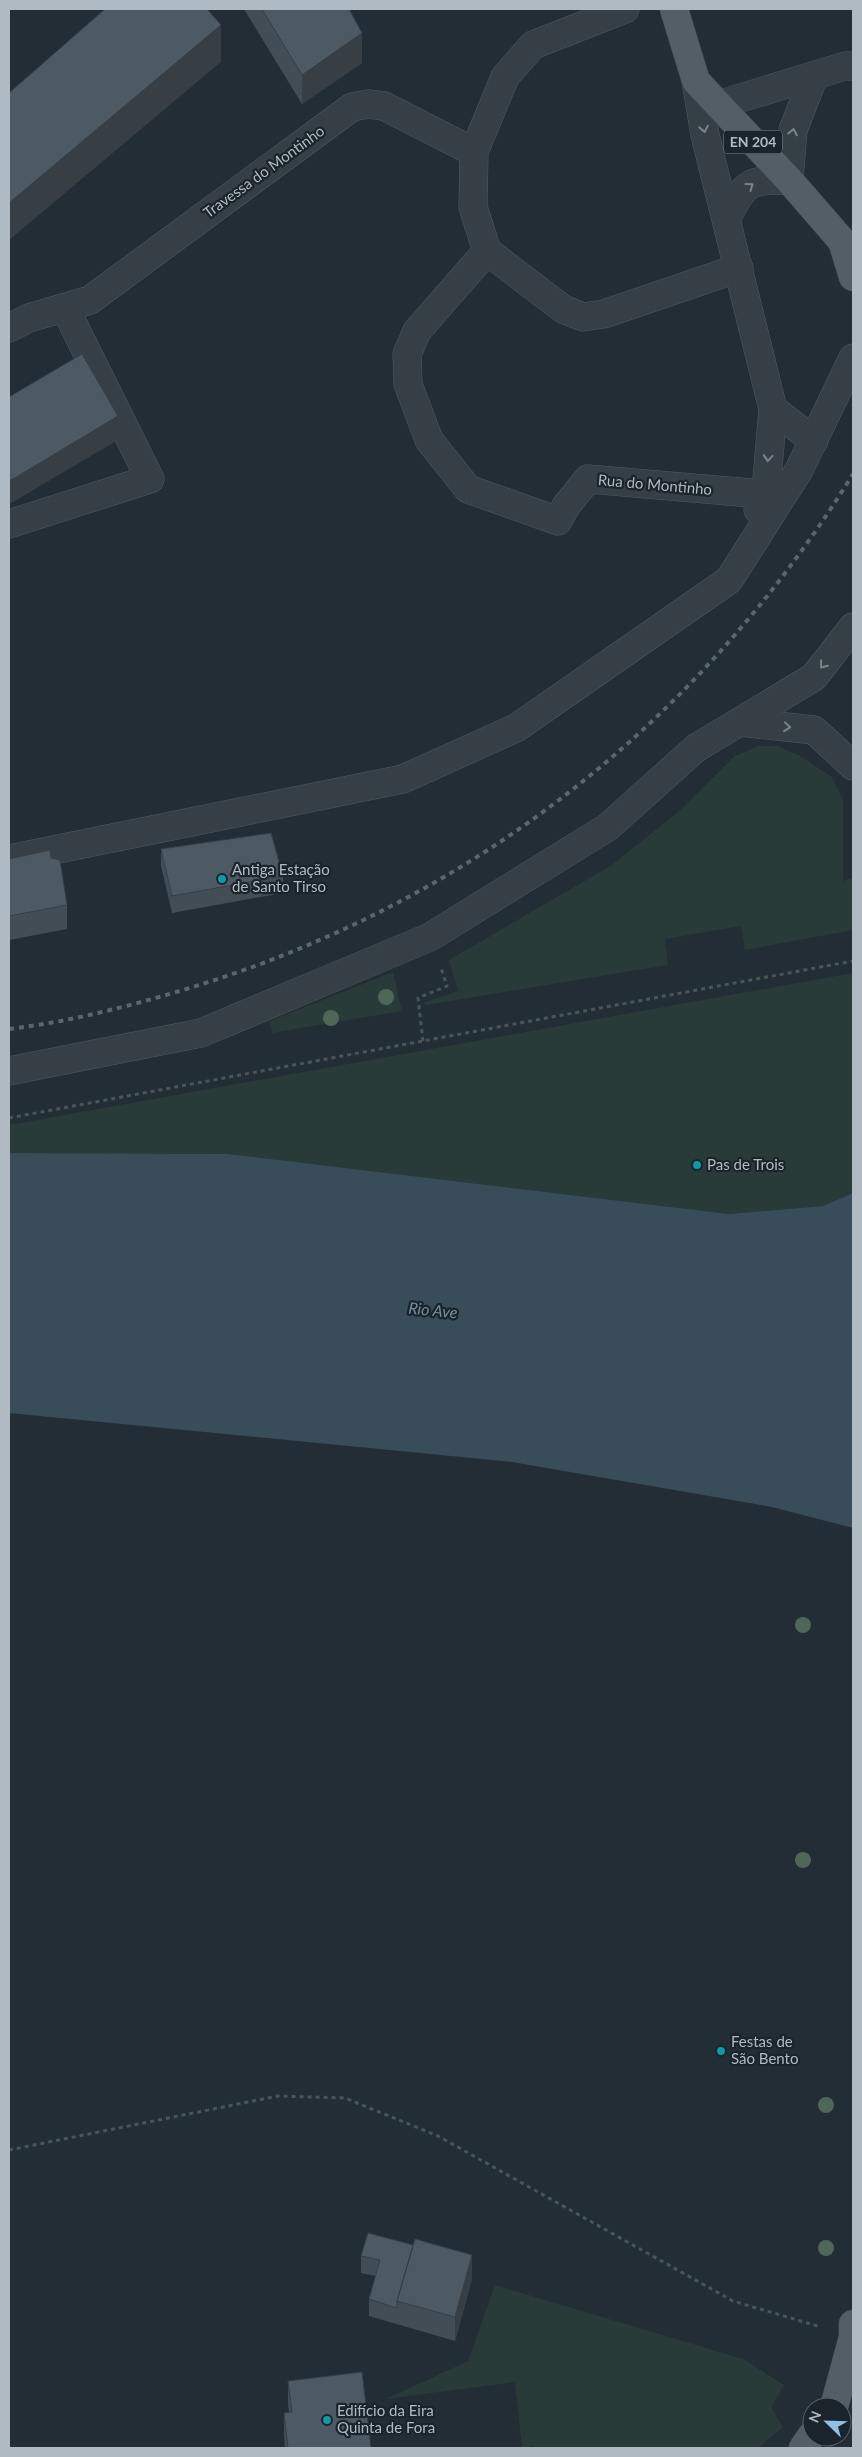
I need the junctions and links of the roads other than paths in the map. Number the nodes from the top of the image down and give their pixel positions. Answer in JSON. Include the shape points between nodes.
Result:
{"nodes":[{"id":1,"x":625,"y":9,"type":"edge"},
{"id":2,"x":674,"y":9,"type":"edge"},
{"id":3,"x":853,"y":66,"type":"edge"},
{"id":4,"x":814,"y":76,"type":"junction"},
{"id":5,"x":696,"y":81,"type":"junction"},
{"id":6,"x":718,"y":104,"type":"junction"},
{"id":7,"x":474,"y":152,"type":"junction"},
{"id":8,"x":789,"y":180,"type":"junction"},
{"id":9,"x":727,"y":218,"type":"junction"},
{"id":10,"x":487,"y":251,"type":"junction"},
{"id":11,"x":739,"y":268,"type":"junction"},
{"id":12,"x":853,"y":277,"type":"edge"},
{"id":13,"x":65,"y":308,"type":"junction"},
{"id":14,"x":9,"y":328,"type":"edge"},
{"id":15,"x":853,"y":358,"type":"edge"},
{"id":16,"x":773,"y":409,"type":"junction"},
{"id":17,"x":814,"y":440,"type":"junction"},
{"id":18,"x":763,"y":494,"type":"junction"},
{"id":19,"x":9,"y":524,"type":"edge"},
{"id":20,"x":748,"y":550,"type":"junction"},
{"id":21,"x":853,"y":627,"type":"edge"},
{"id":22,"x":739,"y":722,"type":"junction"},
{"id":23,"x":853,"y":766,"type":"edge"},
{"id":24,"x":9,"y":859,"type":"edge"},
{"id":25,"x":9,"y":1071,"type":"edge"},
{"id":26,"x":853,"y":2324,"type":"edge"},
{"id":27,"x":853,"y":2337,"type":"edge"},
{"id":28,"x":837,"y":2397,"type":"edge"}],
"edges":[{"from":1,"to":7,"type":"street","via":[[533,45],[506,77]]},
{"from":2,"to":5,"type":"main road","number":"EN 204"},
{"from":3,"to":4,"type":"street"},
{"from":4,"to":6,"type":"street"},
{"from":8,"to":4,"type":"street","one_way":true,"via":[[793,130]]},
{"from":5,"to":6,"type":"main road","number":"EN 204"},
{"from":5,"to":9,"type":"street","one_way":true},
{"from":6,"to":8,"type":"main road","number":"EN 204"},
{"from":7,"to":10,"type":"street","via":[[473,207]]},
{"from":7,"to":13,"type":"street","name":"Travessa do Montinho","via":[[384,106],[352,107],[90,300]]},
{"from":9,"to":8,"type":"street","one_way":true,"via":[[739,194],[757,180]]},
{"from":8,"to":12,"type":"main road","number":"EN 204","via":[[842,241]]},
{"from":9,"to":11,"type":"street"},
{"from":10,"to":11,"type":"street","via":[[563,309],[583,317],[604,314]]},
{"from":10,"to":18,"type":"street","name":"Rua do Montinho","via":[[417,331],[407,354],[408,384],[429,440],[468,489],[558,522],[566,506],[588,479]]},
{"from":11,"to":16,"type":"street"},
{"from":13,"to":14,"type":"street","name":"Travessa do Montinho","via":[[29,318]]},
{"from":13,"to":19,"type":"street","via":[[150,479]]},
{"from":15,"to":17,"type":"street"},
{"from":16,"to":17,"type":"street"},
{"from":16,"to":18,"type":"street","one_way":true},
{"from":17,"to":20,"type":"street","via":[[799,470]]},
{"from":18,"to":20,"type":"street"},
{"from":20,"to":24,"type":"street","via":[[729,580],[516,728],[402,778]]},
{"from":21,"to":22,"type":"street","one_way":true,"via":[[814,678]]},
{"from":22,"to":23,"type":"street","one_way":true,"via":[[814,730]]},
{"from":22,"to":25,"type":"street","via":[[696,748],[608,827],[430,937],[201,1033]]},
{"from":26,"to":27,"type":"main road"},
{"from":27,"to":28,"type":"main road"}]}
